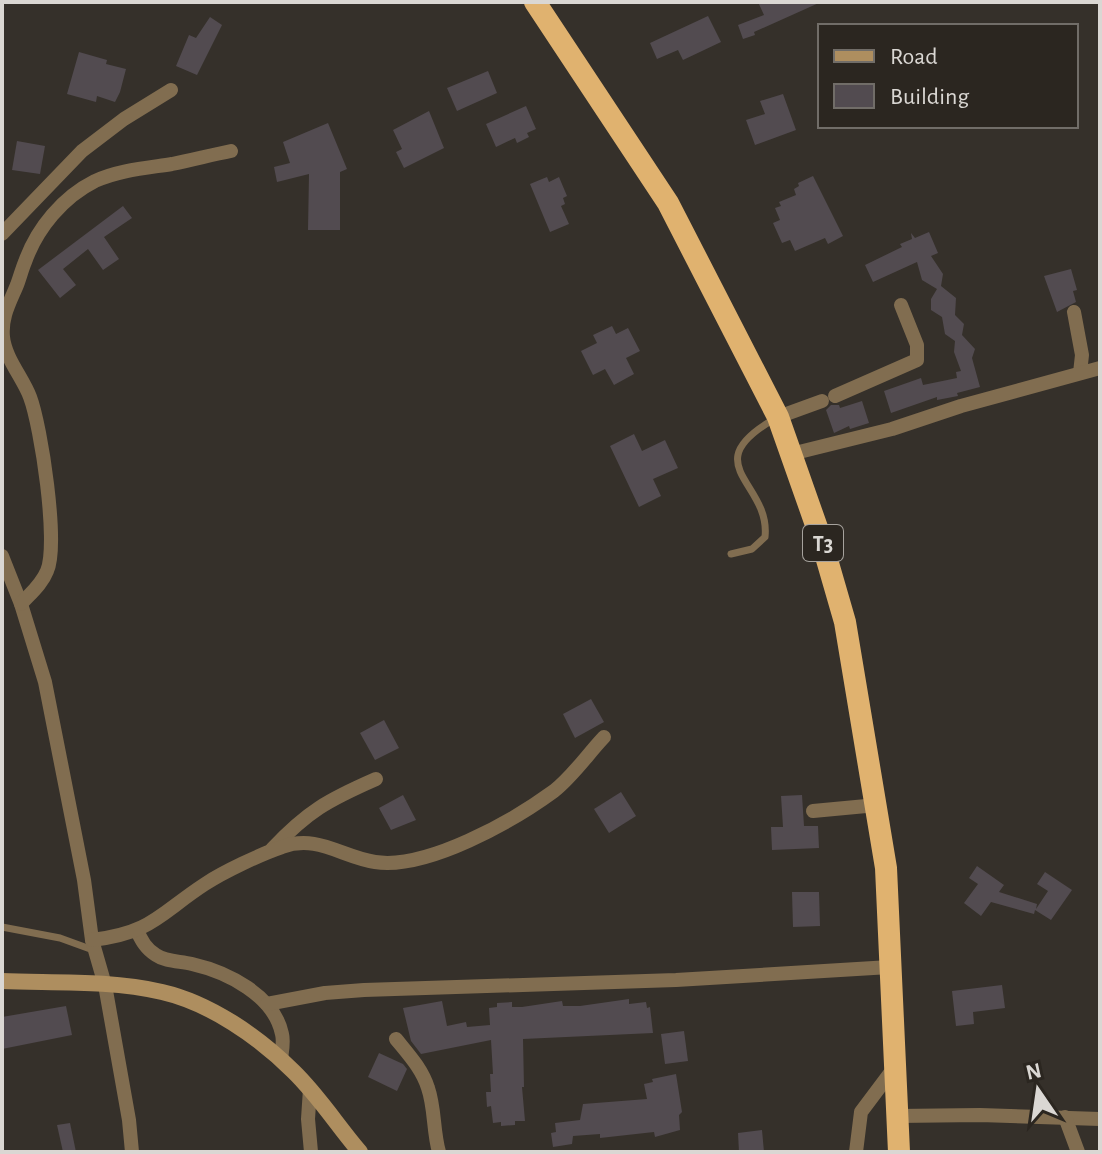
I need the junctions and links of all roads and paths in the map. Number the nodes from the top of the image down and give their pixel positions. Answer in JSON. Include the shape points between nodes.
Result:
{"nodes":[{"id":1,"x":535,"y":2,"type":"edge"},
{"id":2,"x":171,"y":90,"type":"dead end"},
{"id":3,"x":231,"y":151,"type":"dead end"},
{"id":4,"x":2,"y":234,"type":"edge"},
{"id":5,"x":901,"y":305,"type":"dead end"},
{"id":6,"x":1074,"y":312,"type":"dead end"},
{"id":7,"x":1100,"y":368,"type":"edge"},
{"id":8,"x":1080,"y":373,"type":"junction"},
{"id":9,"x":778,"y":417,"type":"junction"},
{"id":10,"x":791,"y":454,"type":"junction"},
{"id":11,"x":731,"y":554,"type":"dead end"},
{"id":12,"x":2,"y":556,"type":"edge"},
{"id":13,"x":21,"y":604,"type":"junction"},
{"id":14,"x":604,"y":737,"type":"dead end"},
{"id":15,"x":376,"y":779,"type":"dead end"},
{"id":16,"x":877,"y":805,"type":"junction"},
{"id":17,"x":813,"y":811,"type":"dead end"},
{"id":18,"x":269,"y":852,"type":"junction"},
{"id":19,"x":2,"y":927,"type":"edge"},
{"id":20,"x":137,"y":931,"type":"junction"},
{"id":21,"x":94,"y":946,"type":"junction"},
{"id":22,"x":890,"y":967,"type":"junction"},
{"id":23,"x":2,"y":981,"type":"edge"},
{"id":24,"x":105,"y":985,"type":"junction"},
{"id":25,"x":267,"y":1004,"type":"junction"},
{"id":26,"x":396,"y":1039,"type":"dead end"},
{"id":27,"x":281,"y":1059,"type":"junction"},
{"id":28,"x":894,"y":1067,"type":"junction"},
{"id":29,"x":310,"y":1089,"type":"junction"},
{"id":30,"x":897,"y":1116,"type":"junction"},
{"id":31,"x":1065,"y":1117,"type":"junction"},
{"id":32,"x":1100,"y":1119,"type":"edge"},
{"id":33,"x":129,"y":1152,"type":"edge"},
{"id":34,"x":311,"y":1152,"type":"edge"},
{"id":35,"x":360,"y":1152,"type":"edge"},
{"id":36,"x":439,"y":1152,"type":"edge"},
{"id":37,"x":856,"y":1152,"type":"edge"},
{"id":38,"x":899,"y":1152,"type":"edge"},
{"id":39,"x":1078,"y":1152,"type":"edge"}],
"edges":[{"from":1,"to":9,"type":"highway","number":"T3","via":[[668,203]]},
{"from":2,"to":4,"type":"street","via":[[82,151]]},
{"from":3,"to":13,"type":"street","via":[[98,180],[60,206],[26,258],[7,304],[3,338],[37,421],[51,555],[49,569]]},
{"from":5,"to":9,"type":"street","via":[[917,345],[917,360]]},
{"from":6,"to":8,"type":"street"},
{"from":7,"to":8,"type":"street"},
{"from":8,"to":10,"type":"street"},
{"from":9,"to":10,"type":"highway","number":"T3"},
{"from":9,"to":11,"type":"lane","via":[[739,448],[740,472],[764,522],[765,537],[752,549]]},
{"from":10,"to":16,"type":"highway","number":"T3","via":[[845,622]]},
{"from":12,"to":13,"type":"street"},
{"from":13,"to":21,"type":"street","via":[[45,682]]},
{"from":14,"to":18,"type":"street","via":[[553,791],[492,830],[432,856],[375,862],[300,841]]},
{"from":15,"to":18,"type":"street","via":[[307,814]]},
{"from":16,"to":17,"type":"street"},
{"from":16,"to":22,"type":"highway","number":"T3"},
{"from":18,"to":20,"type":"street","via":[[206,883]]},
{"from":19,"to":21,"type":"lane"},
{"from":20,"to":21,"type":"street"},
{"from":20,"to":25,"type":"street","via":[[153,954],[241,983]]},
{"from":21,"to":24,"type":"street"},
{"from":22,"to":25,"type":"street","via":[[690,980],[354,991]]},
{"from":22,"to":28,"type":"highway","number":"T3"},
{"from":23,"to":24,"type":"main road"},
{"from":24,"to":27,"type":"main road","via":[[162,992],[201,1007]]},
{"from":24,"to":33,"type":"street","via":[[129,1120]]},
{"from":25,"to":27,"type":"street","via":[[283,1035]]},
{"from":26,"to":36,"type":"street","via":[[430,1091]]},
{"from":27,"to":29,"type":"main road"},
{"from":28,"to":30,"type":"highway","number":"T3"},
{"from":28,"to":37,"type":"street","via":[[861,1112]]},
{"from":29,"to":34,"type":"street"},
{"from":29,"to":35,"type":"main road"},
{"from":30,"to":31,"type":"street"},
{"from":30,"to":38,"type":"highway","number":"T3"},
{"from":31,"to":32,"type":"street"},
{"from":31,"to":39,"type":"street"}]}
